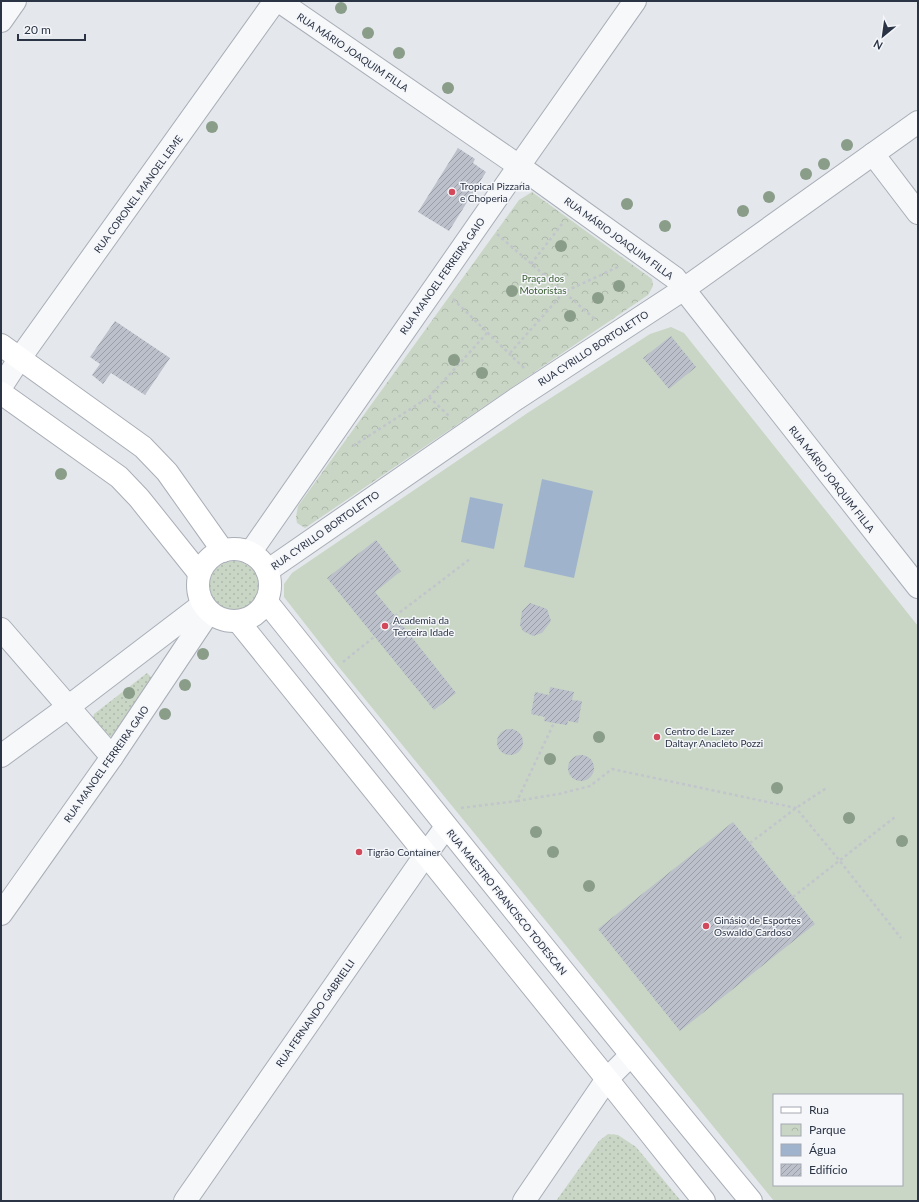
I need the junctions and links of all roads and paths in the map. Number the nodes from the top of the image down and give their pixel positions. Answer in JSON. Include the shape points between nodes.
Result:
{"nodes":[{"id":1,"x":15,"y":1,"type":"edge"},
{"id":2,"x":275,"y":1,"type":"edge"},
{"id":3,"x":279,"y":1,"type":"edge"},
{"id":4,"x":636,"y":1,"type":"edge"},
{"id":5,"x":1,"y":21,"type":"edge"},
{"id":6,"x":918,"y":122,"type":"edge"},
{"id":7,"x":873,"y":154,"type":"junction"},
{"id":8,"x":518,"y":166,"type":"junction"},
{"id":9,"x":918,"y":213,"type":"edge"},
{"id":10,"x":562,"y":223,"type":"dead end"},
{"id":11,"x":496,"y":233,"type":"dead end"},
{"id":12,"x":531,"y":264,"type":"junction"},
{"id":13,"x":621,"y":265,"type":"dead end"},
{"id":14,"x":684,"y":289,"type":"junction"},
{"id":15,"x":564,"y":292,"type":"junction"},
{"id":16,"x":450,"y":296,"type":"dead end"},
{"id":17,"x":597,"y":321,"type":"dead end"},
{"id":18,"x":488,"y":332,"type":"junction"},
{"id":19,"x":1,"y":345,"type":"edge"},
{"id":20,"x":510,"y":354,"type":"junction"},
{"id":21,"x":20,"y":358,"type":"junction"},
{"id":22,"x":526,"y":369,"type":"dead end"},
{"id":23,"x":1,"y":387,"type":"edge"},
{"id":24,"x":1,"y":393,"type":"edge"},
{"id":25,"x":429,"y":396,"type":"junction"},
{"id":26,"x":452,"y":419,"type":"dead end"},
{"id":27,"x":351,"y":447,"type":"dead end"},
{"id":28,"x":223,"y":551,"type":"junction"},
{"id":29,"x":250,"y":553,"type":"junction"},
{"id":30,"x":470,"y":559,"type":"dead end"},
{"id":31,"x":266,"y":571,"type":"junction"},
{"id":32,"x":200,"y":573,"type":"junction"},
{"id":33,"x":918,"y":588,"type":"edge"},
{"id":34,"x":266,"y":601,"type":"junction"},
{"id":35,"x":206,"y":608,"type":"junction"},
{"id":36,"x":395,"y":616,"type":"dead end"},
{"id":37,"x":238,"y":621,"type":"junction"},
{"id":38,"x":1,"y":629,"type":"edge"},
{"id":39,"x":374,"y":637,"type":"dead end"},
{"id":40,"x":338,"y":666,"type":"dead end"},
{"id":41,"x":68,"y":707,"type":"junction"},
{"id":42,"x":554,"y":723,"type":"dead end"},
{"id":43,"x":1,"y":756,"type":"edge"},
{"id":44,"x":112,"y":757,"type":"junction"},
{"id":45,"x":828,"y":787,"type":"dead end"},
{"id":46,"x":517,"y":801,"type":"junction"},
{"id":47,"x":796,"y":808,"type":"junction"},
{"id":48,"x":895,"y":817,"type":"dead end"},
{"id":49,"x":451,"y":818,"type":"junction"},
{"id":50,"x":750,"y":843,"type":"dead end"},
{"id":51,"x":426,"y":854,"type":"junction"},
{"id":52,"x":839,"y":860,"type":"junction"},
{"id":53,"x":793,"y":897,"type":"dead end"},
{"id":54,"x":1,"y":914,"type":"edge"},
{"id":55,"x":901,"y":938,"type":"dead end"},
{"id":56,"x":631,"y":1055,"type":"junction"},
{"id":57,"x":607,"y":1078,"type":"junction"},
{"id":58,"x":185,"y":1201,"type":"edge"},
{"id":59,"x":524,"y":1201,"type":"edge"},
{"id":60,"x":704,"y":1201,"type":"edge"},
{"id":61,"x":751,"y":1201,"type":"edge"}],
"edges":[{"from":1,"to":5,"type":"street"},
{"from":2,"to":21,"type":"street","name":"RUA CORONEL MANOEL LEME"},
{"from":3,"to":8,"type":"street","name":"RUA MÁRIO JOAQUIM FILLA"},
{"from":4,"to":8,"type":"street","name":"RUA MANOEL FERREIRA GAIO"},
{"from":6,"to":7,"type":"street","name":"RUA CYRILLO BORTOLETTO"},
{"from":7,"to":9,"type":"street"},
{"from":7,"to":14,"type":"street","name":"RUA CYRILLO BORTOLETTO"},
{"from":8,"to":14,"type":"street","name":"RUA MÁRIO JOAQUIM FILLA","via":[[675,278]]},
{"from":8,"to":29,"type":"street","name":"RUA MANOEL FERREIRA GAIO"},
{"from":10,"to":12,"type":"path"},
{"from":11,"to":12,"type":"path"},
{"from":12,"to":15,"type":"path"},
{"from":13,"to":15,"type":"path"},
{"from":14,"to":31,"type":"street","name":"RUA CYRILLO BORTOLETTO","via":[[516,399]]},
{"from":14,"to":33,"type":"street","name":"RUA MÁRIO JOAQUIM FILLA"},
{"from":15,"to":17,"type":"path"},
{"from":15,"to":20,"type":"path"},
{"from":16,"to":18,"type":"path"},
{"from":18,"to":20,"type":"path"},
{"from":18,"to":25,"type":"path"},
{"from":19,"to":21,"type":"main road"},
{"from":20,"to":22,"type":"path"},
{"from":21,"to":23,"type":"street","name":"RUA CORONEL MANOEL LEME"},
{"from":21,"to":28,"type":"main road","via":[[143,447],[167,472]]},
{"from":24,"to":32,"type":"main road","via":[[119,477]]},
{"from":25,"to":26,"type":"path"},
{"from":25,"to":27,"type":"path"},
{"from":28,"to":29,"type":"main road","via":[[232,549]]},
{"from":28,"to":32,"type":"main road","via":[[205,563]]},
{"from":29,"to":31,"type":"main road","via":[[260,561]]},
{"from":30,"to":36,"type":"path"},
{"from":31,"to":34,"type":"main road","via":[[270,591]]},
{"from":32,"to":35,"type":"main road","via":[[198,594]]},
{"from":34,"to":37,"type":"main road","via":[[255,615]]},
{"from":34,"to":49,"type":"main road","name":"RUA MAESTRO FRANCISCO TODESCAN"},
{"from":35,"to":37,"type":"main road","via":[[218,618]]},
{"from":35,"to":41,"type":"street"},
{"from":35,"to":44,"type":"street","name":"RUA MANOEL FERREIRA GAIO"},
{"from":37,"to":51,"type":"main road"},
{"from":38,"to":41,"type":"street"},
{"from":39,"to":40,"type":"path"},
{"from":41,"to":43,"type":"street"},
{"from":41,"to":44,"type":"street"},
{"from":42,"to":46,"type":"path"},
{"from":44,"to":54,"type":"street","name":"RUA MANOEL FERREIRA GAIO"},
{"from":45,"to":47,"type":"path"},
{"from":46,"to":47,"type":"path","via":[[590,786],[612,768]]},
{"from":46,"to":49,"type":"path"},
{"from":47,"to":50,"type":"path"},
{"from":47,"to":52,"type":"path"},
{"from":48,"to":52,"type":"path"},
{"from":49,"to":51,"type":"street","name":"RUA FERNANDO GABRIELLI"},
{"from":49,"to":56,"type":"main road","name":"RUA MAESTRO FRANCISCO TODESCAN"},
{"from":51,"to":57,"type":"main road"},
{"from":51,"to":58,"type":"street","name":"RUA FERNANDO GABRIELLI"},
{"from":52,"to":53,"type":"path"},
{"from":52,"to":55,"type":"path"},
{"from":56,"to":57,"type":"street"},
{"from":56,"to":61,"type":"main road","name":"RUA MAESTRO FRANCISCO TODESCAN"},
{"from":57,"to":59,"type":"street"},
{"from":57,"to":60,"type":"main road"}]}
